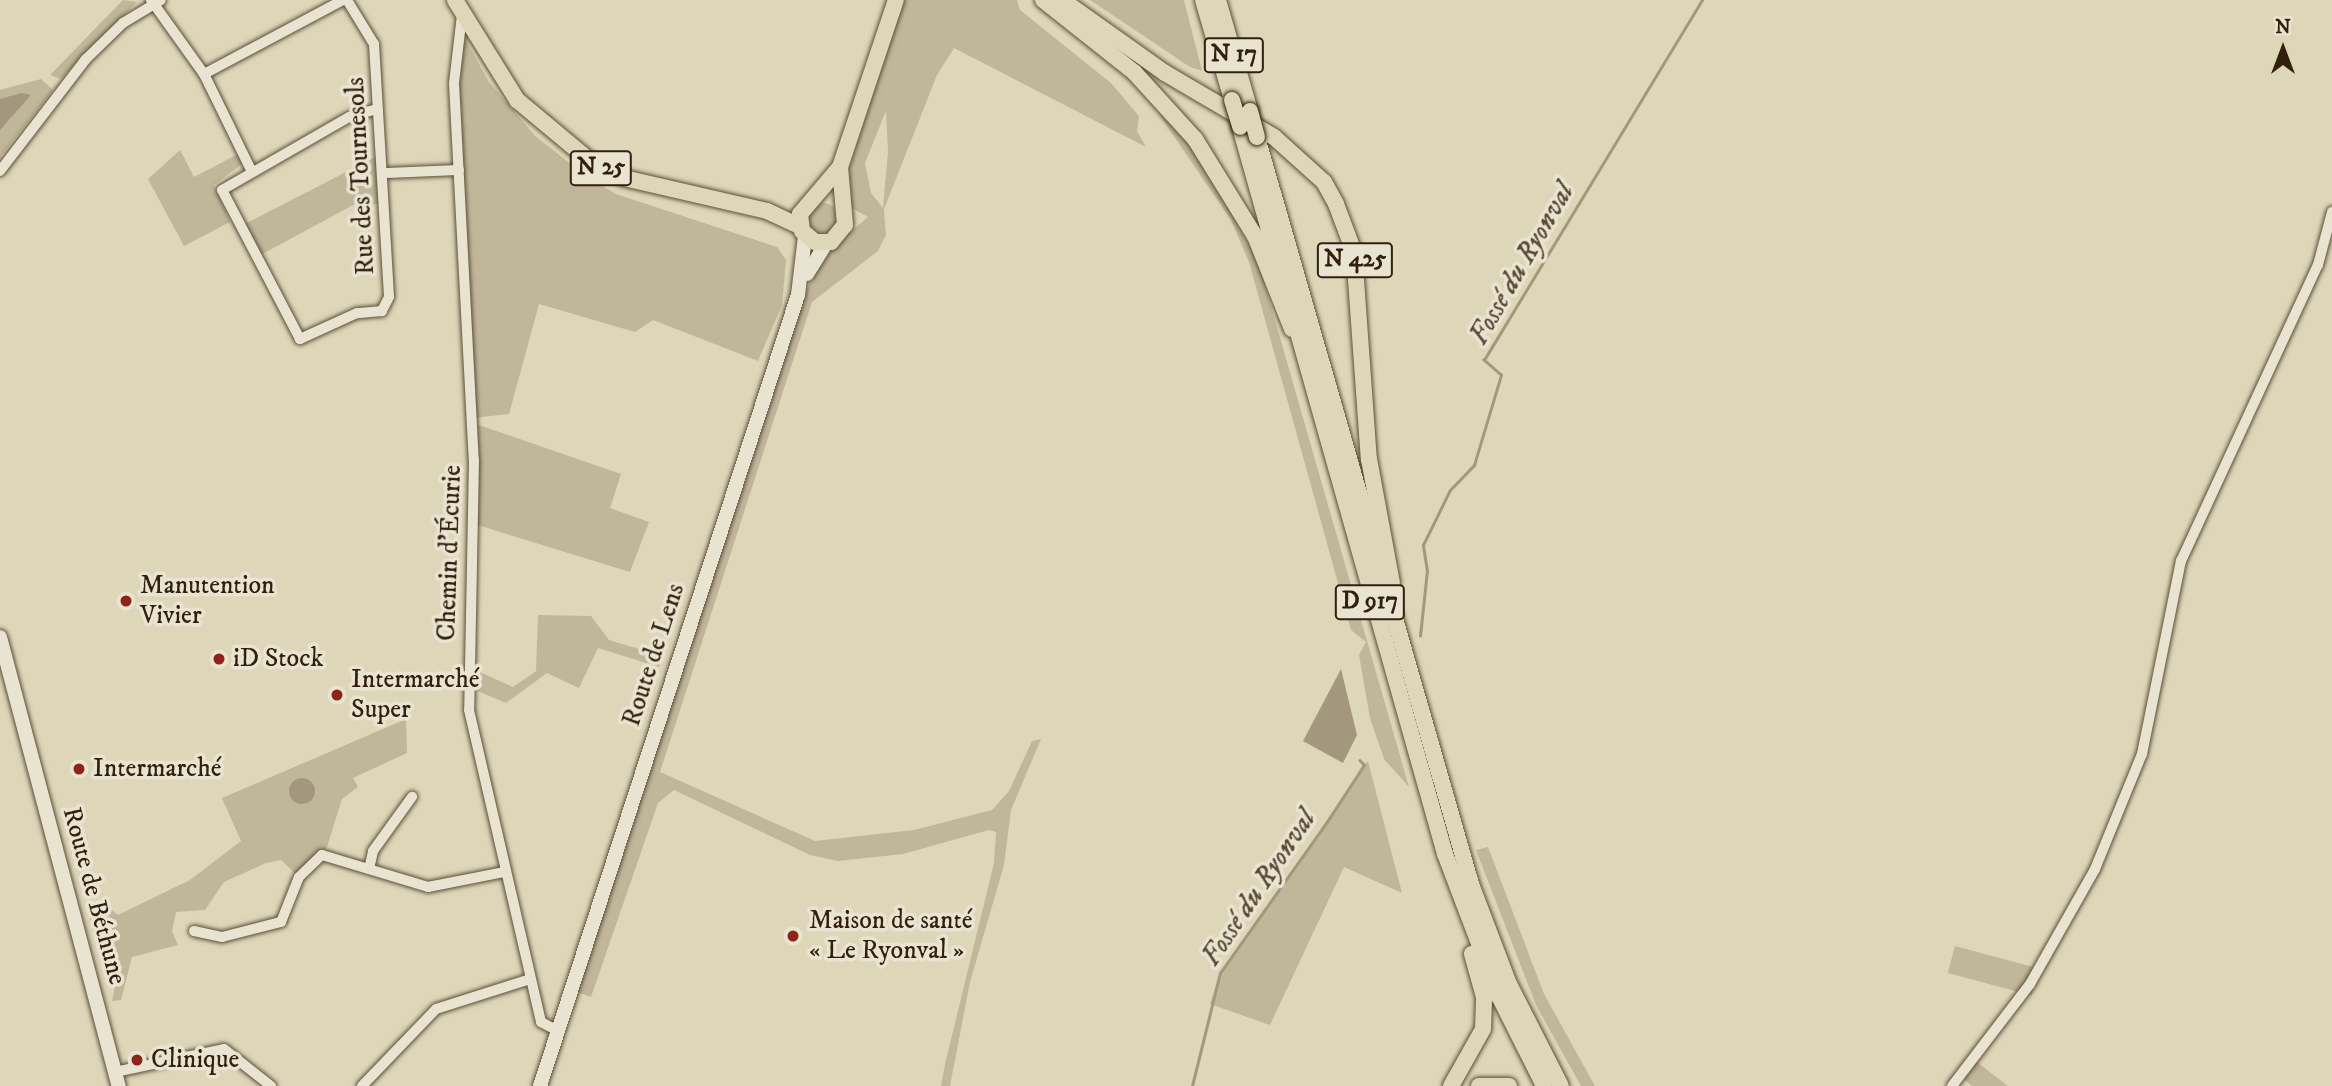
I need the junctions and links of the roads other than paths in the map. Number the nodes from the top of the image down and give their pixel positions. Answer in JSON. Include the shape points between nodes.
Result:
{"nodes":[{"id":1,"x":345,"y":0,"type":"edge"},
{"id":2,"x":455,"y":0,"type":"edge"},
{"id":3,"x":461,"y":0,"type":"edge"},
{"id":4,"x":896,"y":0,"type":"edge"},
{"id":5,"x":1043,"y":0,"type":"edge"},
{"id":6,"x":1062,"y":0,"type":"edge"},
{"id":7,"x":1203,"y":0,"type":"edge"},
{"id":8,"x":1218,"y":0,"type":"edge"},
{"id":9,"x":155,"y":1,"type":"edge"},
{"id":10,"x":462,"y":17,"type":"junction"},
{"id":11,"x":477,"y":42,"type":"junction"},
{"id":12,"x":457,"y":51,"type":"junction"},
{"id":13,"x":204,"y":74,"type":"junction"},
{"id":14,"x":1232,"y":100,"type":"joint"},
{"id":15,"x":377,"y":108,"type":"junction"},
{"id":16,"x":1250,"y":111,"type":"joint"},
{"id":17,"x":840,"y":167,"type":"junction"},
{"id":18,"x":251,"y":170,"type":"junction"},
{"id":19,"x":459,"y":170,"type":"junction"},
{"id":20,"x":0,"y":171,"type":"edge"},
{"id":21,"x":386,"y":173,"type":"junction"},
{"id":22,"x":815,"y":198,"type":"junction"},
{"id":23,"x":840,"y":205,"type":"junction"},
{"id":24,"x":2332,"y":212,"type":"edge"},
{"id":25,"x":802,"y":231,"type":"junction"},
{"id":26,"x":826,"y":243,"type":"junction"},
{"id":27,"x":802,"y":281,"type":"junction"},
{"id":28,"x":1300,"y":348,"type":"junction"},
{"id":29,"x":0,"y":637,"type":"edge"},
{"id":30,"x":1402,"y":648,"type":"junction"},
{"id":31,"x":412,"y":797,"type":"dead end"},
{"id":32,"x":1445,"y":854,"type":"junction"},
{"id":33,"x":369,"y":869,"type":"junction"},
{"id":34,"x":504,"y":872,"type":"junction"},
{"id":35,"x":194,"y":931,"type":"dead end"},
{"id":36,"x":530,"y":979,"type":"junction"},
{"id":37,"x":554,"y":1030,"type":"junction"},
{"id":38,"x":117,"y":1079,"type":"edge"},
{"id":39,"x":271,"y":1086,"type":"edge"},
{"id":40,"x":362,"y":1086,"type":"edge"},
{"id":41,"x":532,"y":1086,"type":"edge"},
{"id":42,"x":540,"y":1086,"type":"edge"},
{"id":43,"x":1451,"y":1086,"type":"edge"},
{"id":44,"x":1479,"y":1086,"type":"edge"},
{"id":45,"x":1509,"y":1086,"type":"edge"},
{"id":46,"x":1544,"y":1086,"type":"edge"},
{"id":47,"x":1561,"y":1086,"type":"edge"},
{"id":48,"x":1952,"y":1086,"type":"edge"}],
"edges":[{"from":1,"to":13,"type":"street","name":"Rue des Tournesols"},
{"from":1,"to":15,"type":"street","name":"Rue des Tournesols","via":[[374,44]]},
{"from":2,"to":10,"type":"main road","number":"N 25"},
{"from":3,"to":10,"type":"street","name":"Chemin d'Écurie"},
{"from":4,"to":17,"type":"main road"},
{"from":5,"to":28,"type":"main road","via":[[1156,93],[1218,169],[1255,236]]},
{"from":6,"to":30,"type":"main road","number":"N 425","via":[[1165,73],[1274,137],[1324,182],[1336,204],[1354,252],[1373,488]]},
{"from":7,"to":14,"type":"main road","number":"N 17"},
{"from":8,"to":16,"type":"main road","number":"N 17"},
{"from":9,"to":13,"type":"street"},
{"from":9,"to":20,"type":"street","via":[[86,59]]},
{"from":10,"to":11,"type":"main road","number":"N 25"},
{"from":10,"to":12,"type":"street","name":"Chemin d'Écurie"},
{"from":11,"to":12,"type":"street"},
{"from":11,"to":25,"type":"main road","number":"N 25","via":[[517,100],[595,165],[624,178],[767,211]]},
{"from":12,"to":19,"type":"street","name":"Chemin d'Écurie"},
{"from":13,"to":18,"type":"street"},
{"from":14,"to":28,"type":"main road","number":"D 917","bridge":true},
{"from":15,"to":18,"type":"street","via":[[349,117]]},
{"from":15,"to":21,"type":"street","name":"Rue des Tournesols"},
{"from":16,"to":30,"type":"main road","number":"D 917","bridge":true},
{"from":17,"to":22,"type":"main road"},
{"from":17,"to":23,"type":"main road"},
{"from":18,"to":21,"type":"street","name":"Rue des Tournesols","via":[[222,190],[300,339],[357,313],[382,311],[387,303]]},
{"from":19,"to":21,"type":"street"},
{"from":19,"to":34,"type":"street","name":"Chemin d'Écurie","via":[[473,418],[469,710]]},
{"from":22,"to":23,"type":"main road"},
{"from":22,"to":25,"type":"main road","via":[[802,209]]},
{"from":23,"to":26,"type":"main road","via":[[843,230]]},
{"from":24,"to":48,"type":"street","via":[[2318,264],[2188,543],[2159,651],[2142,754],[2095,869],[2030,984]]},
{"from":25,"to":26,"type":"main road"},
{"from":25,"to":27,"type":"main road","name":"Route de Lens"},
{"from":26,"to":27,"type":"main road"},
{"from":27,"to":37,"type":"main road","name":"Route de Lens"},
{"from":28,"to":32,"type":"main road","number":"D 917"},
{"from":29,"to":38,"type":"main road","name":"Route de Béthune"},
{"from":30,"to":47,"type":"main road","number":"D 917","via":[[1487,933]]},
{"from":31,"to":33,"type":"street","via":[[373,851]]},
{"from":32,"to":43,"type":"main road","via":[[1485,1007],[1477,1044]]},
{"from":32,"to":46,"type":"main road","number":"D 917","via":[[1499,996]]},
{"from":33,"to":34,"type":"street","via":[[428,887]]},
{"from":33,"to":35,"type":"street","via":[[314,858],[281,922],[222,937]]},
{"from":34,"to":36,"type":"street","name":"Chemin d'Écurie"},
{"from":36,"to":37,"type":"street","name":"Chemin d'Écurie","via":[[541,1022]]},
{"from":36,"to":40,"type":"street","via":[[436,1009]]},
{"from":37,"to":41,"type":"main road"},
{"from":37,"to":42,"type":"main road","name":"Route de Lens"},
{"from":38,"to":39,"type":"street","via":[[224,1049]]},
{"from":44,"to":45,"type":"main road"}]}
